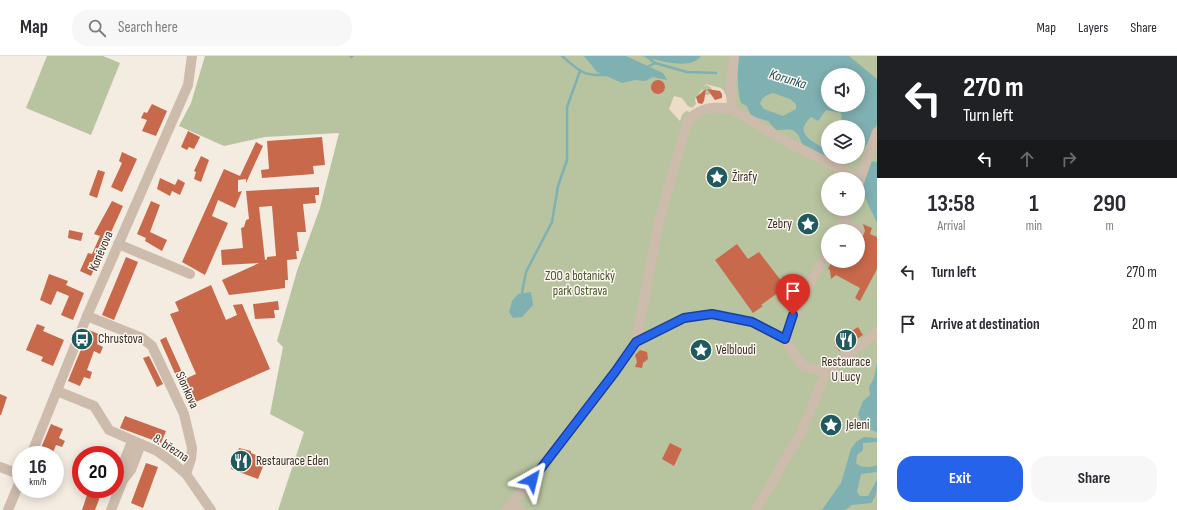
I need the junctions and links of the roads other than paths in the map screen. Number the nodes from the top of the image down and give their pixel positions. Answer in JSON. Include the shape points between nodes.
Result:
{"nodes":[{"id":1,"x":192,"y":56,"type":"edge"},
{"id":2,"x":734,"y":56,"type":"edge"},
{"id":3,"x":732,"y":109,"type":"junction"},
{"id":4,"x":877,"y":132,"type":"edge"},
{"id":5,"x":841,"y":172,"type":"edge"},
{"id":6,"x":863,"y":172,"type":"edge"},
{"id":7,"x":118,"y":244,"type":"junction"},
{"id":8,"x":821,"y":263,"type":"edge"},
{"id":9,"x":190,"y":274,"type":"dead end"},
{"id":10,"x":87,"y":316,"type":"junction"},
{"id":11,"x":877,"y":333,"type":"edge"},
{"id":12,"x":785,"y":339,"type":"junction"},
{"id":13,"x":636,"y":342,"type":"junction"},
{"id":14,"x":826,"y":372,"type":"junction"},
{"id":15,"x":57,"y":391,"type":"junction"},
{"id":16,"x":136,"y":442,"type":"junction"},
{"id":17,"x":35,"y":446,"type":"edge"},
{"id":18,"x":0,"y":467,"type":"edge"},
{"id":19,"x":12,"y":472,"type":"edge"},
{"id":20,"x":186,"y":474,"type":"junction"},
{"id":21,"x":13,"y":498,"type":"edge"},
{"id":22,"x":513,"y":502,"type":"junction"},
{"id":23,"x":8,"y":510,"type":"edge"},
{"id":24,"x":111,"y":510,"type":"edge"},
{"id":25,"x":210,"y":510,"type":"edge"},
{"id":26,"x":506,"y":510,"type":"edge"},
{"id":27,"x":521,"y":510,"type":"edge"},
{"id":28,"x":756,"y":510,"type":"edge"}],
"edges":[{"from":1,"to":7,"type":"street","name":"Koněvova","via":[[188,85]]},
{"from":2,"to":3,"type":"street"},
{"from":3,"to":5,"type":"street"},
{"from":3,"to":13,"type":"street","via":[[718,106],[703,110],[691,116],[687,123],[659,221]]},
{"from":4,"to":6,"type":"street"},
{"from":7,"to":9,"type":"street"},
{"from":7,"to":10,"type":"street","name":"Koněvova"},
{"from":8,"to":12,"type":"street","via":[[793,315]]},
{"from":10,"to":15,"type":"street","name":"Koněvova"},
{"from":10,"to":20,"type":"street","name":"Sionkova","via":[[142,338],[152,346],[184,414],[192,448]]},
{"from":11,"to":14,"type":"street"},
{"from":12,"to":13,"type":"street","via":[[752,322],[712,314],[684,318]]},
{"from":12,"to":14,"type":"street","via":[[803,366]]},
{"from":13,"to":22,"type":"street"},
{"from":14,"to":28,"type":"street","via":[[802,431]]},
{"from":15,"to":16,"type":"street","name":"8. března","via":[[94,406],[108,430]]},
{"from":15,"to":17,"type":"street","name":"Koněvova"},
{"from":16,"to":20,"type":"street","name":"8. března","via":[[157,452]]},
{"from":16,"to":24,"type":"street","name":"8. března","via":[[122,467],[123,480]]},
{"from":18,"to":19,"type":"street"},
{"from":20,"to":25,"type":"street"},
{"from":21,"to":23,"type":"street"},
{"from":22,"to":26,"type":"street"},
{"from":22,"to":27,"type":"street"}]}
